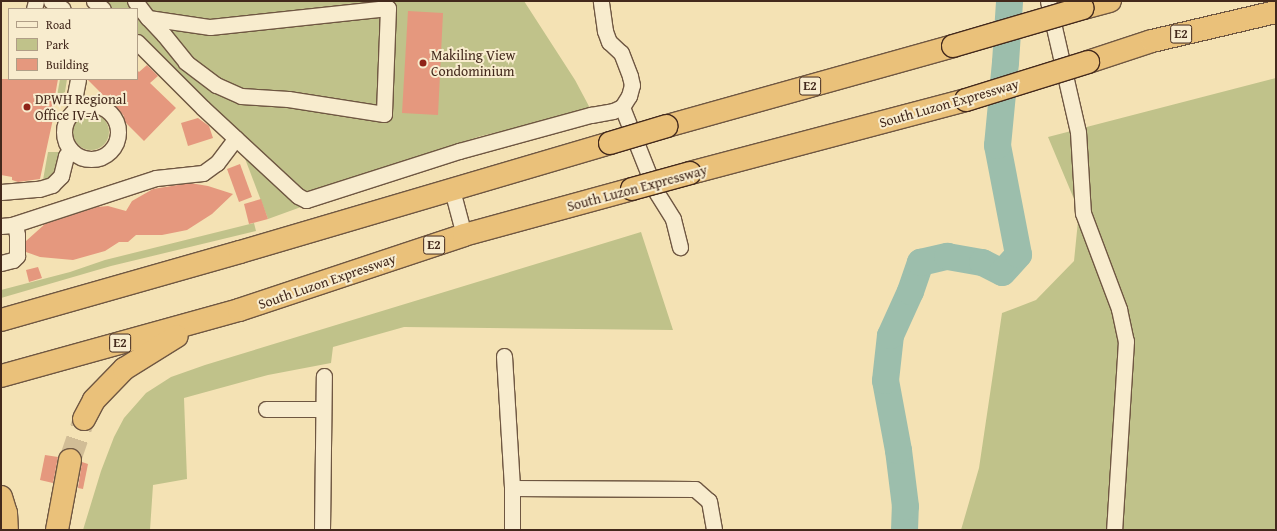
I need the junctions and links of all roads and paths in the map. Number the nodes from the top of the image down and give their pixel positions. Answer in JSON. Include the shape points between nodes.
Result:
{"nodes":[{"id":1,"x":51,"y":1,"type":"edge"},
{"id":2,"x":135,"y":1,"type":"edge"},
{"id":3,"x":601,"y":1,"type":"edge"},
{"id":4,"x":1048,"y":1,"type":"edge"},
{"id":5,"x":1110,"y":1,"type":"edge"},
{"id":6,"x":62,"y":8,"type":"edge"},
{"id":7,"x":1276,"y":12,"type":"edge"},
{"id":8,"x":148,"y":18,"type":"junction"},
{"id":9,"x":138,"y":43,"type":"edge"},
{"id":10,"x":78,"y":80,"type":"edge"},
{"id":11,"x":622,"y":107,"type":"junction"},
{"id":12,"x":76,"y":108,"type":"junction"},
{"id":13,"x":236,"y":138,"type":"junction"},
{"id":14,"x":70,"y":150,"type":"junction"},
{"id":15,"x":452,"y":190,"type":"junction"},
{"id":16,"x":1,"y":192,"type":"edge"},
{"id":17,"x":8,"y":225,"type":"edge"},
{"id":18,"x":464,"y":235,"type":"junction"},
{"id":19,"x":680,"y":247,"type":"dead end"},
{"id":20,"x":1,"y":263,"type":"edge"},
{"id":21,"x":239,"y":310,"type":"junction"},
{"id":22,"x":1,"y":320,"type":"edge"},
{"id":23,"x":504,"y":356,"type":"dead end"},
{"id":24,"x":1,"y":376,"type":"edge"},
{"id":25,"x":324,"y":376,"type":"dead end"},
{"id":26,"x":266,"y":409,"type":"dead end"},
{"id":27,"x":323,"y":409,"type":"junction"},
{"id":28,"x":84,"y":419,"type":"tunnel mouth"},
{"id":29,"x":70,"y":460,"type":"tunnel mouth"},
{"id":30,"x":512,"y":488,"type":"junction"},
{"id":31,"x":1,"y":497,"type":"edge"},
{"id":32,"x":7,"y":530,"type":"edge"},
{"id":33,"x":57,"y":530,"type":"edge"},
{"id":34,"x":322,"y":530,"type":"edge"},
{"id":35,"x":512,"y":530,"type":"edge"},
{"id":36,"x":714,"y":530,"type":"edge"},
{"id":37,"x":1114,"y":530,"type":"edge"}],
"edges":[{"from":1,"to":6,"type":"street"},
{"from":2,"to":8,"type":"street"},
{"from":3,"to":11,"type":"street","via":[[609,42],[621,53],[632,86],[630,96]]},
{"from":4,"to":37,"type":"street","via":[[1078,132],[1083,213],[1119,309],[1126,341]]},
{"from":5,"to":15,"type":"highway","number":"E2","bridge":true,"via":[[667,126]]},
{"from":7,"to":18,"type":"highway","name":"South Luzon Expressway","number":"E2","bridge":true,"via":[[1152,40],[966,100]]},
{"from":8,"to":8,"type":"street","via":[[186,62],[216,85],[242,96],[288,99],[384,114],[388,8],[210,27]]},
{"from":9,"to":13,"type":"street"},
{"from":10,"to":12,"type":"street","via":[[74,103]]},
{"from":11,"to":13,"type":"street","via":[[459,151],[306,200],[298,196]]},
{"from":11,"to":19,"type":"street","via":[[654,190],[673,219]]},
{"from":12,"to":14,"type":"street","via":[[66,120],[64,128],[66,143]]},
{"from":12,"to":14,"type":"street","via":[[91,104],[106,108],[116,120],[118,136],[111,150],[98,158],[83,158]]},
{"from":13,"to":17,"type":"street","via":[[216,163],[203,172],[156,178]]},
{"from":14,"to":16,"type":"street","via":[[61,176],[52,185],[39,189]]},
{"from":15,"to":18,"type":"street"},
{"from":15,"to":22,"type":"highway","number":"E2"},
{"from":17,"to":20,"type":"street","via":[[17,233],[17,256],[13,260]]},
{"from":18,"to":21,"type":"highway","name":"South Luzon Expressway","number":"E2"},
{"from":21,"to":24,"type":"highway","name":"South Luzon Expressway","number":"E2"},
{"from":21,"to":28,"type":"highway","via":[[165,342],[124,369],[94,400]]},
{"from":23,"to":30,"type":"street"},
{"from":25,"to":27,"type":"street"},
{"from":26,"to":27,"type":"street"},
{"from":27,"to":34,"type":"street"},
{"from":29,"to":33,"type":"highway"},
{"from":30,"to":35,"type":"street"},
{"from":30,"to":36,"type":"street","via":[[695,489],[710,501]]},
{"from":31,"to":32,"type":"highway","via":[[6,513]]}]}
